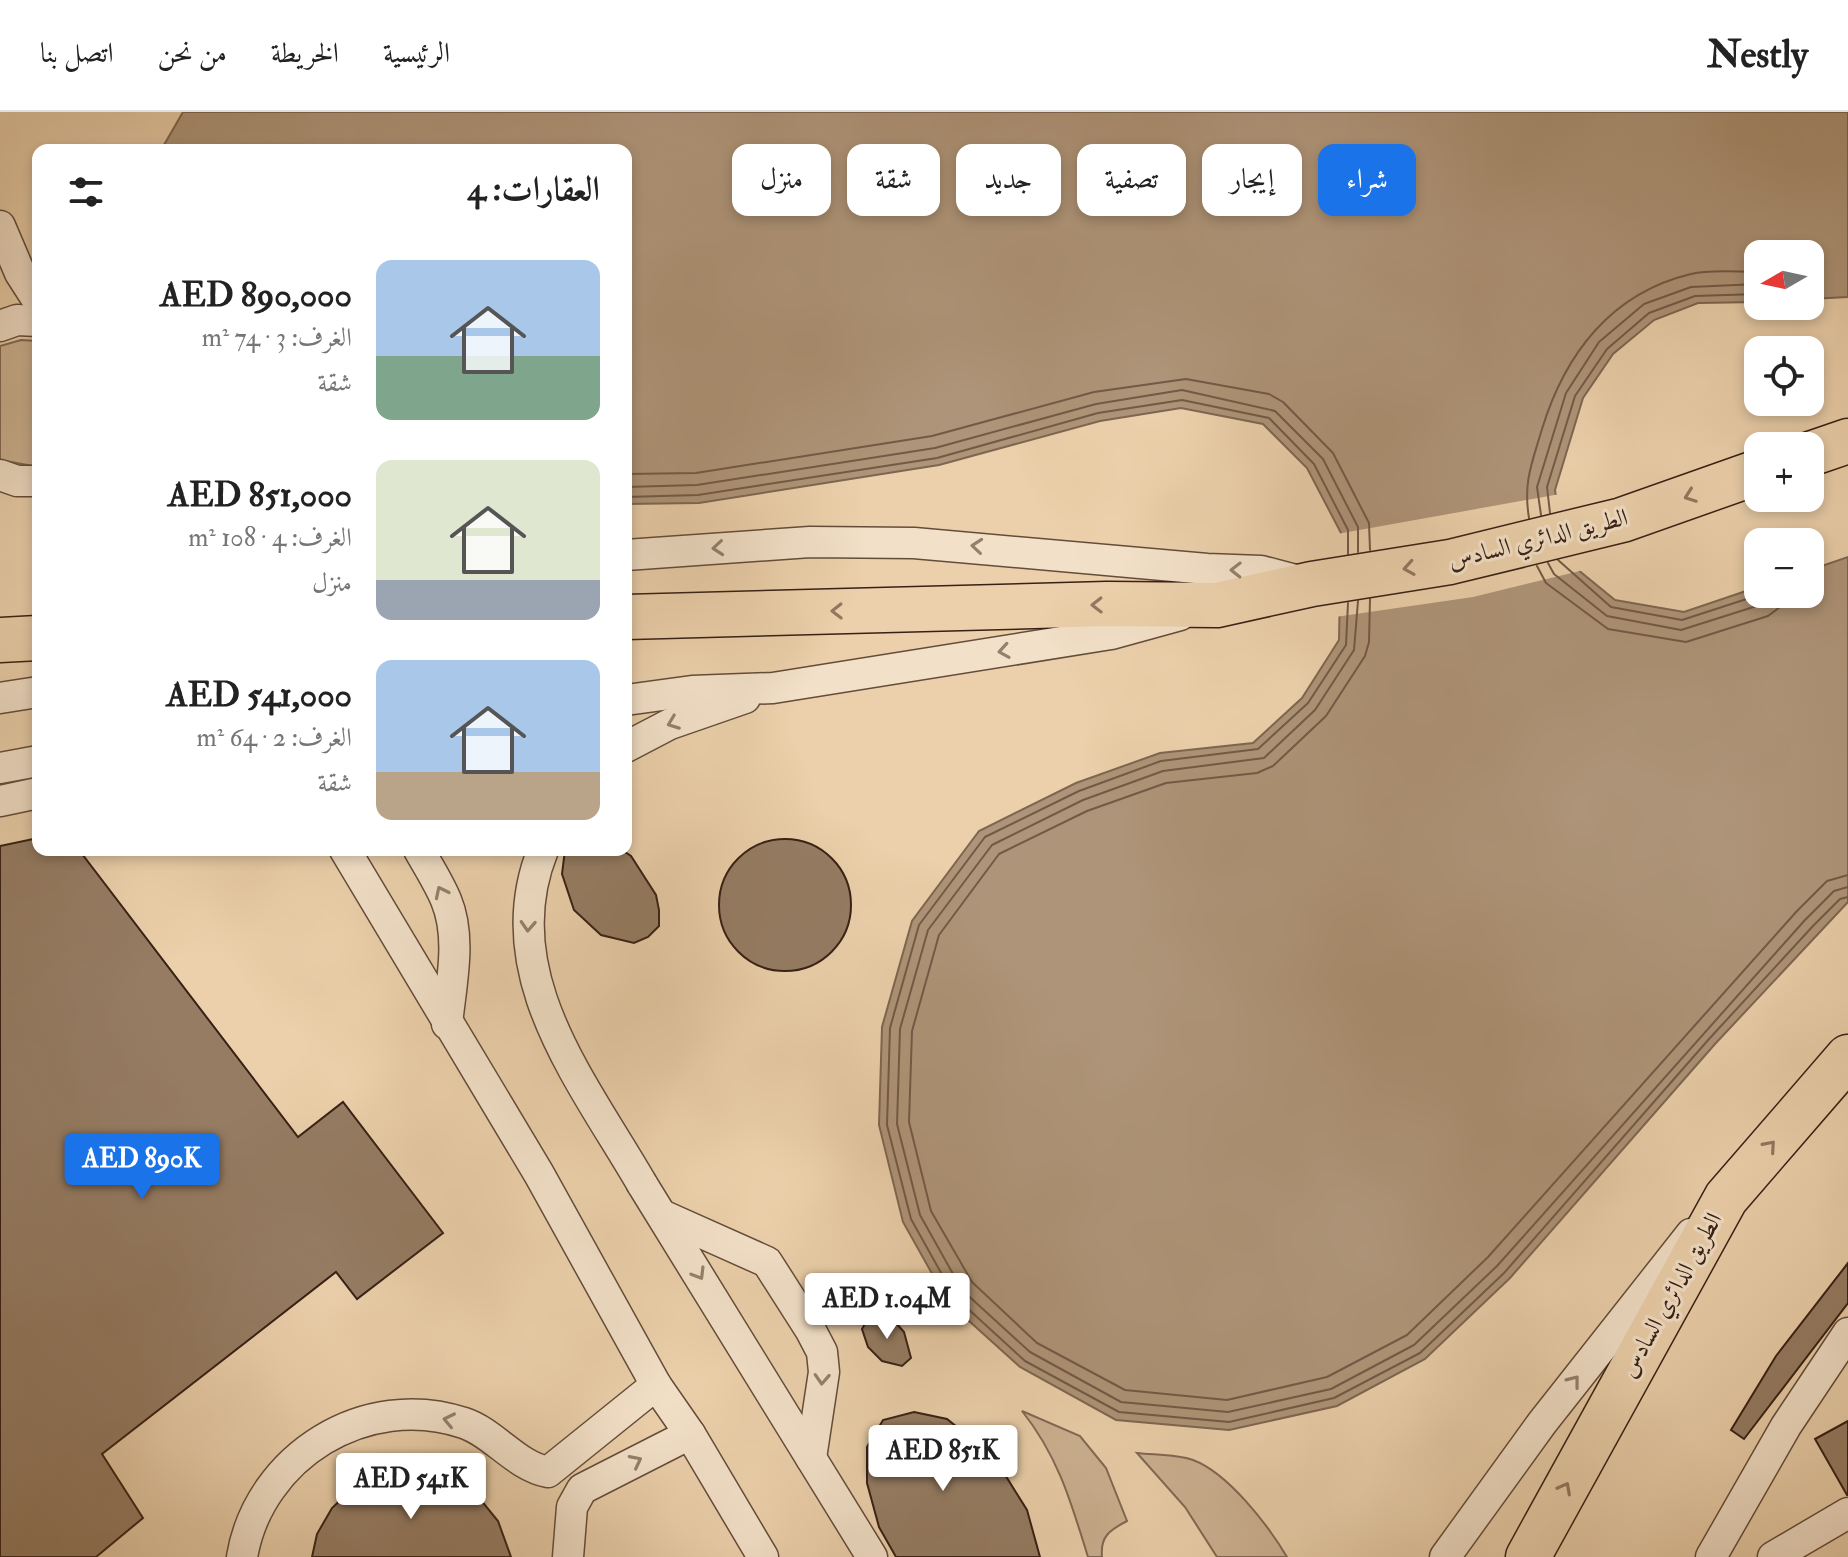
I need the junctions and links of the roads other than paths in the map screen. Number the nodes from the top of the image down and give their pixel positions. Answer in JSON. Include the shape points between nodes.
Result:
{"nodes":[{"id":1,"x":0,"y":226,"type":"edge"},
{"id":2,"x":32,"y":292,"type":"edge"},
{"id":3,"x":32,"y":321,"type":"edge"},
{"id":4,"x":0,"y":326,"type":"edge"},
{"id":5,"x":1848,"y":441,"type":"edge"},
{"id":6,"x":1824,"y":449,"type":"edge"},
{"id":7,"x":1744,"y":477,"type":"edge"},
{"id":8,"x":632,"y":555,"type":"edge"},
{"id":9,"x":1326,"y":582,"type":"junction"},
{"id":10,"x":1217,"y":605,"type":"junction"},
{"id":11,"x":632,"y":617,"type":"edge"},
{"id":12,"x":32,"y":638,"type":"edge"},
{"id":13,"x":0,"y":640,"type":"edge"},
{"id":14,"x":773,"y":688,"type":"junction"},
{"id":15,"x":32,"y":693,"type":"edge"},
{"id":16,"x":0,"y":698,"type":"edge"},
{"id":17,"x":632,"y":699,"type":"edge"},
{"id":18,"x":632,"y":744,"type":"edge"},
{"id":19,"x":32,"y":794,"type":"edge"},
{"id":20,"x":0,"y":801,"type":"edge"},
{"id":21,"x":349,"y":856,"type":"edge"},
{"id":22,"x":422,"y":856,"type":"edge"},
{"id":23,"x":541,"y":856,"type":"edge"},
{"id":24,"x":447,"y":1024,"type":"junction"},
{"id":25,"x":1848,"y":1057,"type":"edge"},
{"id":26,"x":1726,"y":1198,"type":"junction"},
{"id":27,"x":664,"y":1216,"type":"junction"},
{"id":28,"x":1848,"y":1333,"type":"edge"},
{"id":29,"x":656,"y":1385,"type":"junction"},
{"id":30,"x":690,"y":1434,"type":"junction"},
{"id":31,"x":811,"y":1458,"type":"junction"},
{"id":32,"x":1848,"y":1513,"type":"edge"},
{"id":33,"x":242,"y":1557,"type":"edge"},
{"id":34,"x":568,"y":1557,"type":"edge"},
{"id":35,"x":763,"y":1557,"type":"edge"},
{"id":36,"x":872,"y":1557,"type":"edge"},
{"id":37,"x":1445,"y":1557,"type":"edge"},
{"id":38,"x":1528,"y":1557,"type":"edge"},
{"id":39,"x":1711,"y":1557,"type":"edge"},
{"id":40,"x":1773,"y":1557,"type":"edge"}],
"edges":[{"from":1,"to":2,"type":"lane"},
{"from":3,"to":4,"type":"lane"},
{"from":5,"to":6,"type":"highway"},
{"from":7,"to":9,"type":"highway","name":"الطريق الدائري السادس","one_way":true,"via":[[1622,520],[1450,562]]},
{"from":9,"to":8,"type":"lane","one_way":true,"via":[[1261,571],[914,543],[785,543]]},
{"from":9,"to":10,"type":"highway","name":"الطريق الدائري السادس"},
{"from":10,"to":11,"type":"highway","name":"الطريق الدائري السادس","one_way":true},
{"from":10,"to":14,"type":"lane","one_way":true,"via":[[1111,634]]},
{"from":12,"to":13,"type":"highway"},
{"from":14,"to":17,"type":"lane"},
{"from":14,"to":18,"type":"lane","one_way":true,"via":[[670,724]]},
{"from":15,"to":16,"type":"lane"},
{"from":19,"to":20,"type":"lane"},
{"from":21,"to":24,"type":"lane"},
{"from":24,"to":22,"type":"lane","one_way":true,"via":[[452,920]]},
{"from":23,"to":27,"type":"lane","one_way":true,"bridge":true,"via":[[530,894],[527,938],[536,991],[557,1037]]},
{"from":24,"to":29,"type":"lane","via":[[539,1174]]},
{"from":26,"to":25,"type":"highway","name":"الطريق الدائري السادس","one_way":true},
{"from":37,"to":26,"type":"lane","one_way":true,"via":[[1672,1255]]},
{"from":38,"to":26,"type":"highway","name":"الطريق الدائري السادس","one_way":true},
{"from":27,"to":31,"type":"lane","one_way":true},
{"from":27,"to":31,"type":"lane","one_way":true,"via":[[767,1262],[811,1331],[822,1352],[824,1372]]},
{"from":28,"to":39,"type":"lane","via":[[1786,1426]]},
{"from":29,"to":30,"type":"lane"},
{"from":29,"to":33,"type":"lane","one_way":true,"via":[[548,1472],[466,1423],[409,1414],[360,1421],[321,1438],[285,1467],[255,1515]]},
{"from":34,"to":30,"type":"lane","one_way":true,"via":[[572,1507],[582,1489]]},
{"from":30,"to":35,"type":"lane"},
{"from":31,"to":36,"type":"lane"},
{"from":32,"to":40,"type":"lane"}]}
